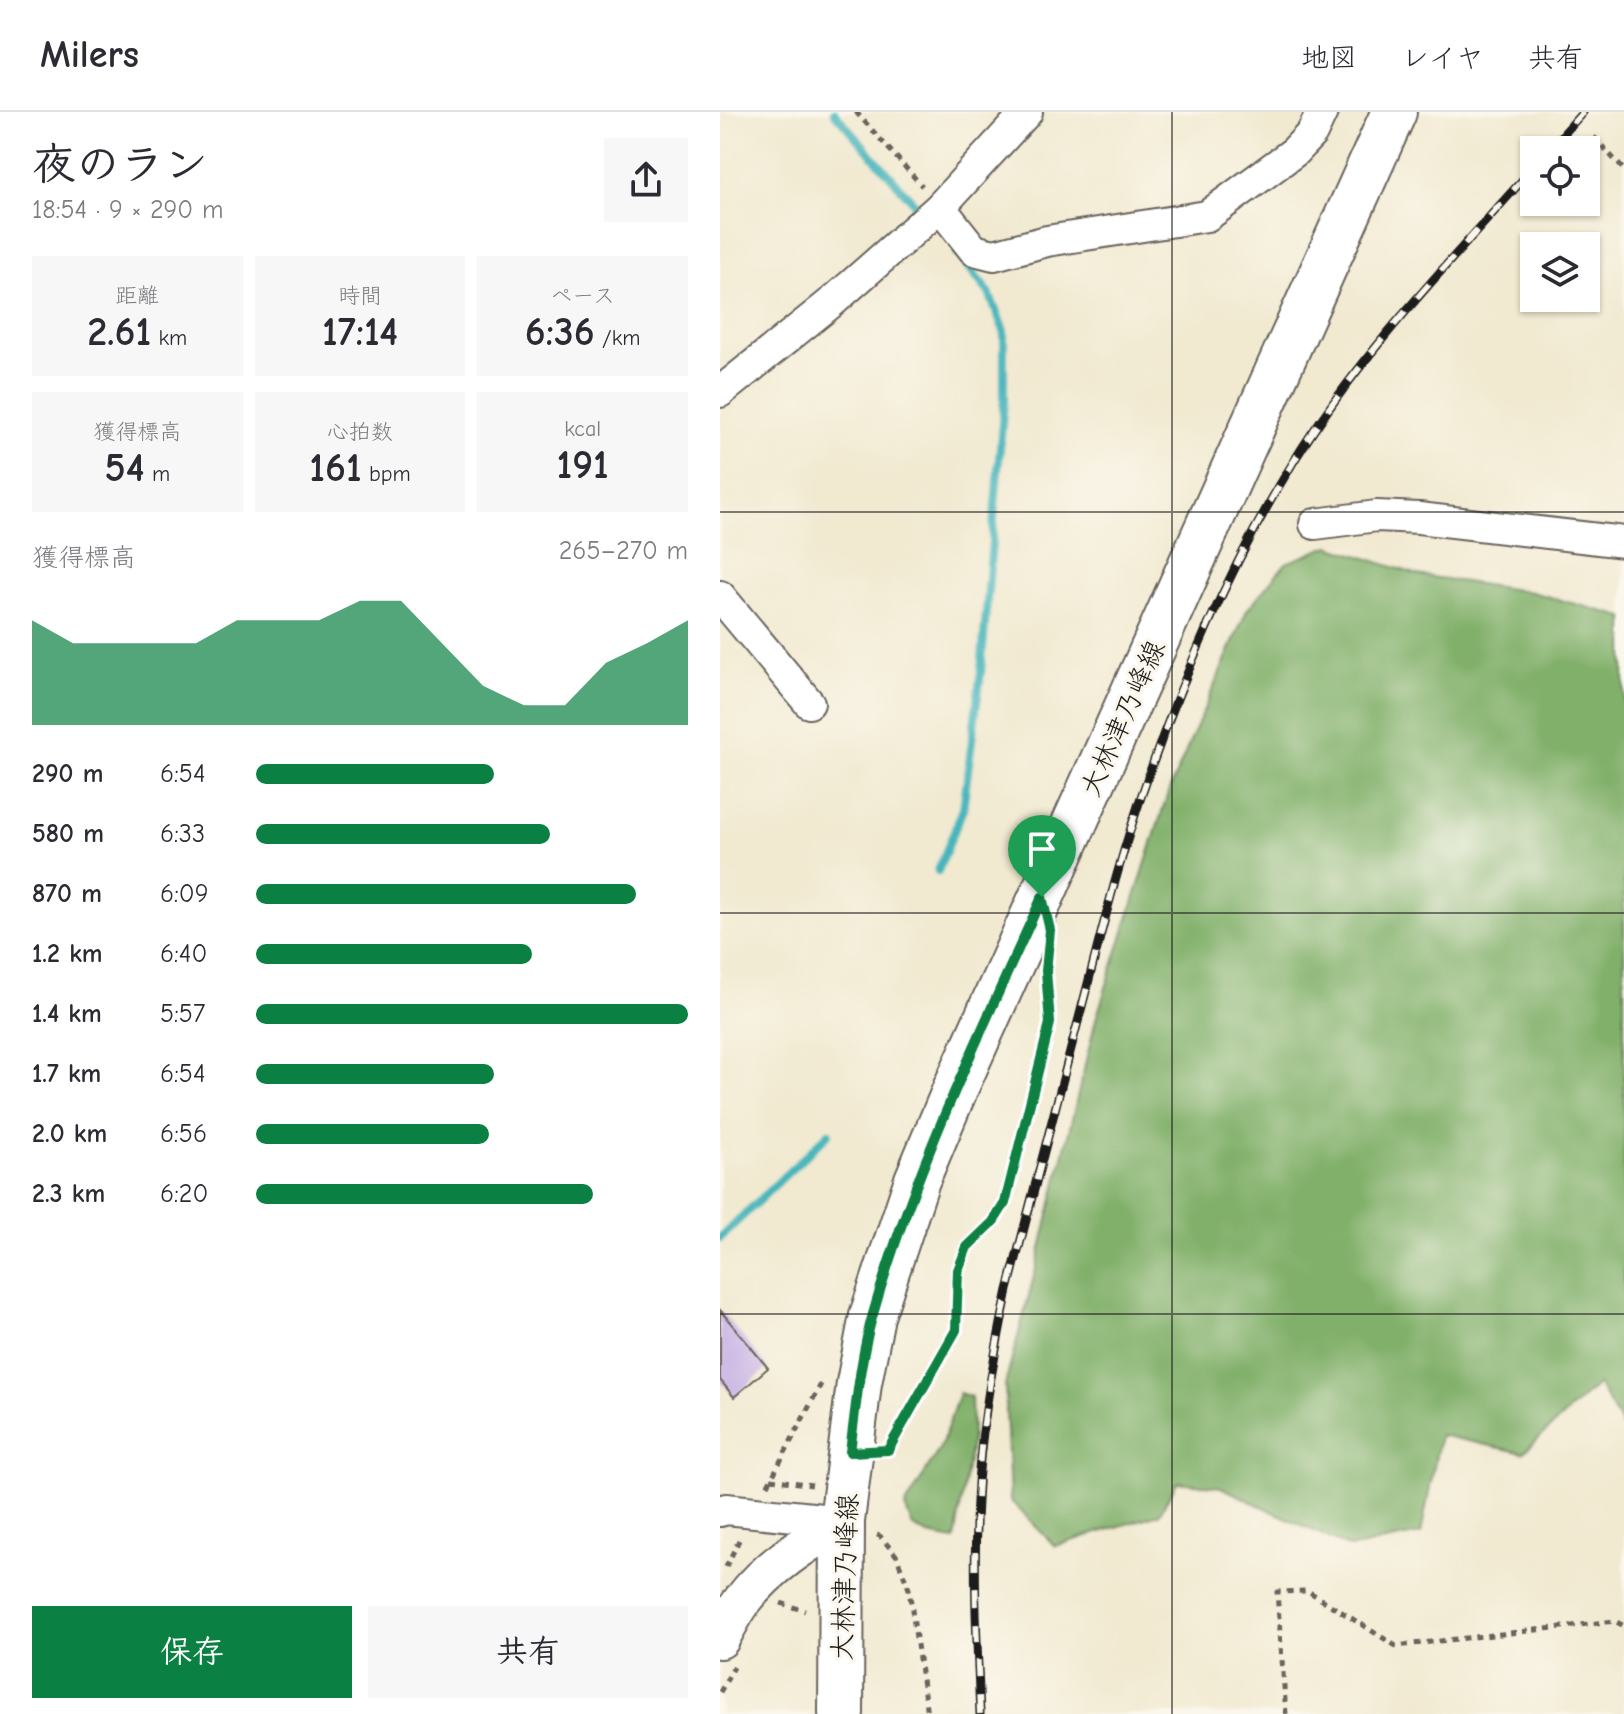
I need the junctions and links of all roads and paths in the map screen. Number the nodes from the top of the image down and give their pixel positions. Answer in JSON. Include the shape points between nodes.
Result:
{"nodes":[{"id":1,"x":856,"y":112,"type":"edge"},
{"id":2,"x":1027,"y":112,"type":"edge"},
{"id":3,"x":1322,"y":112,"type":"edge"},
{"id":4,"x":1394,"y":112,"type":"edge"},
{"id":5,"x":1600,"y":144,"type":"edge"},
{"id":6,"x":1624,"y":170,"type":"edge"},
{"id":7,"x":933,"y":214,"type":"junction"},
{"id":8,"x":720,"y":392,"type":"edge"},
{"id":9,"x":1315,"y":524,"type":"dead end"},
{"id":10,"x":1624,"y":542,"type":"edge"},
{"id":11,"x":720,"y":596,"type":"edge"},
{"id":12,"x":809,"y":703,"type":"dead end"},
{"id":13,"x":1046,"y":971,"type":"dead end"},
{"id":14,"x":827,"y":1374,"type":"dead end"},
{"id":15,"x":850,"y":1452,"type":"junction"},
{"id":16,"x":720,"y":1511,"type":"edge"},
{"id":17,"x":754,"y":1512,"type":"junction"},
{"id":18,"x":842,"y":1525,"type":"junction"},
{"id":19,"x":720,"y":1578,"type":"edge"},
{"id":20,"x":771,"y":1608,"type":"dead end"},
{"id":21,"x":1624,"y":1626,"type":"edge"},
{"id":22,"x":727,"y":1652,"type":"edge"},
{"id":23,"x":841,"y":1654,"type":"junction"},
{"id":24,"x":720,"y":1692,"type":"edge"},
{"id":25,"x":841,"y":1714,"type":"edge"},
{"id":26,"x":927,"y":1714,"type":"edge"},
{"id":27,"x":1286,"y":1714,"type":"edge"}],
"edges":[{"from":1,"to":7,"type":"path"},
{"from":2,"to":7,"type":"street"},
{"from":3,"to":7,"type":"street","via":[[1294,152],[1207,216],[1047,241],[994,255],[974,250]]},
{"from":4,"to":15,"type":"main road","name":"大林津乃峰線","via":[[917,1180],[872,1316]]},
{"from":5,"to":6,"type":"path"},
{"from":7,"to":8,"type":"street"},
{"from":9,"to":10,"type":"street","via":[[1377,516],[1419,518]]},
{"from":11,"to":12,"type":"street"},
{"from":13,"to":15,"type":"path","via":[[1047,1038],[1005,1203],[967,1247],[958,1270],[956,1330],[888,1450]]},
{"from":14,"to":17,"type":"path"},
{"from":15,"to":18,"type":"main road","name":"大林津乃峰線"},
{"from":16,"to":17,"type":"street"},
{"from":17,"to":18,"type":"street"},
{"from":17,"to":19,"type":"path"},
{"from":18,"to":22,"type":"street","via":[[793,1551],[762,1578],[741,1602]]},
{"from":18,"to":23,"type":"main road","name":"大林津乃峰線"},
{"from":18,"to":26,"type":"path","via":[[880,1536],[896,1555],[909,1589]]},
{"from":20,"to":23,"type":"path","via":[[781,1603],[805,1610]]},
{"from":21,"to":27,"type":"path","via":[[1615,1621],[1396,1646],[1308,1591],[1277,1592]]},
{"from":22,"to":24,"type":"path"},
{"from":23,"to":25,"type":"main road","name":"大林津乃峰線"}]}
